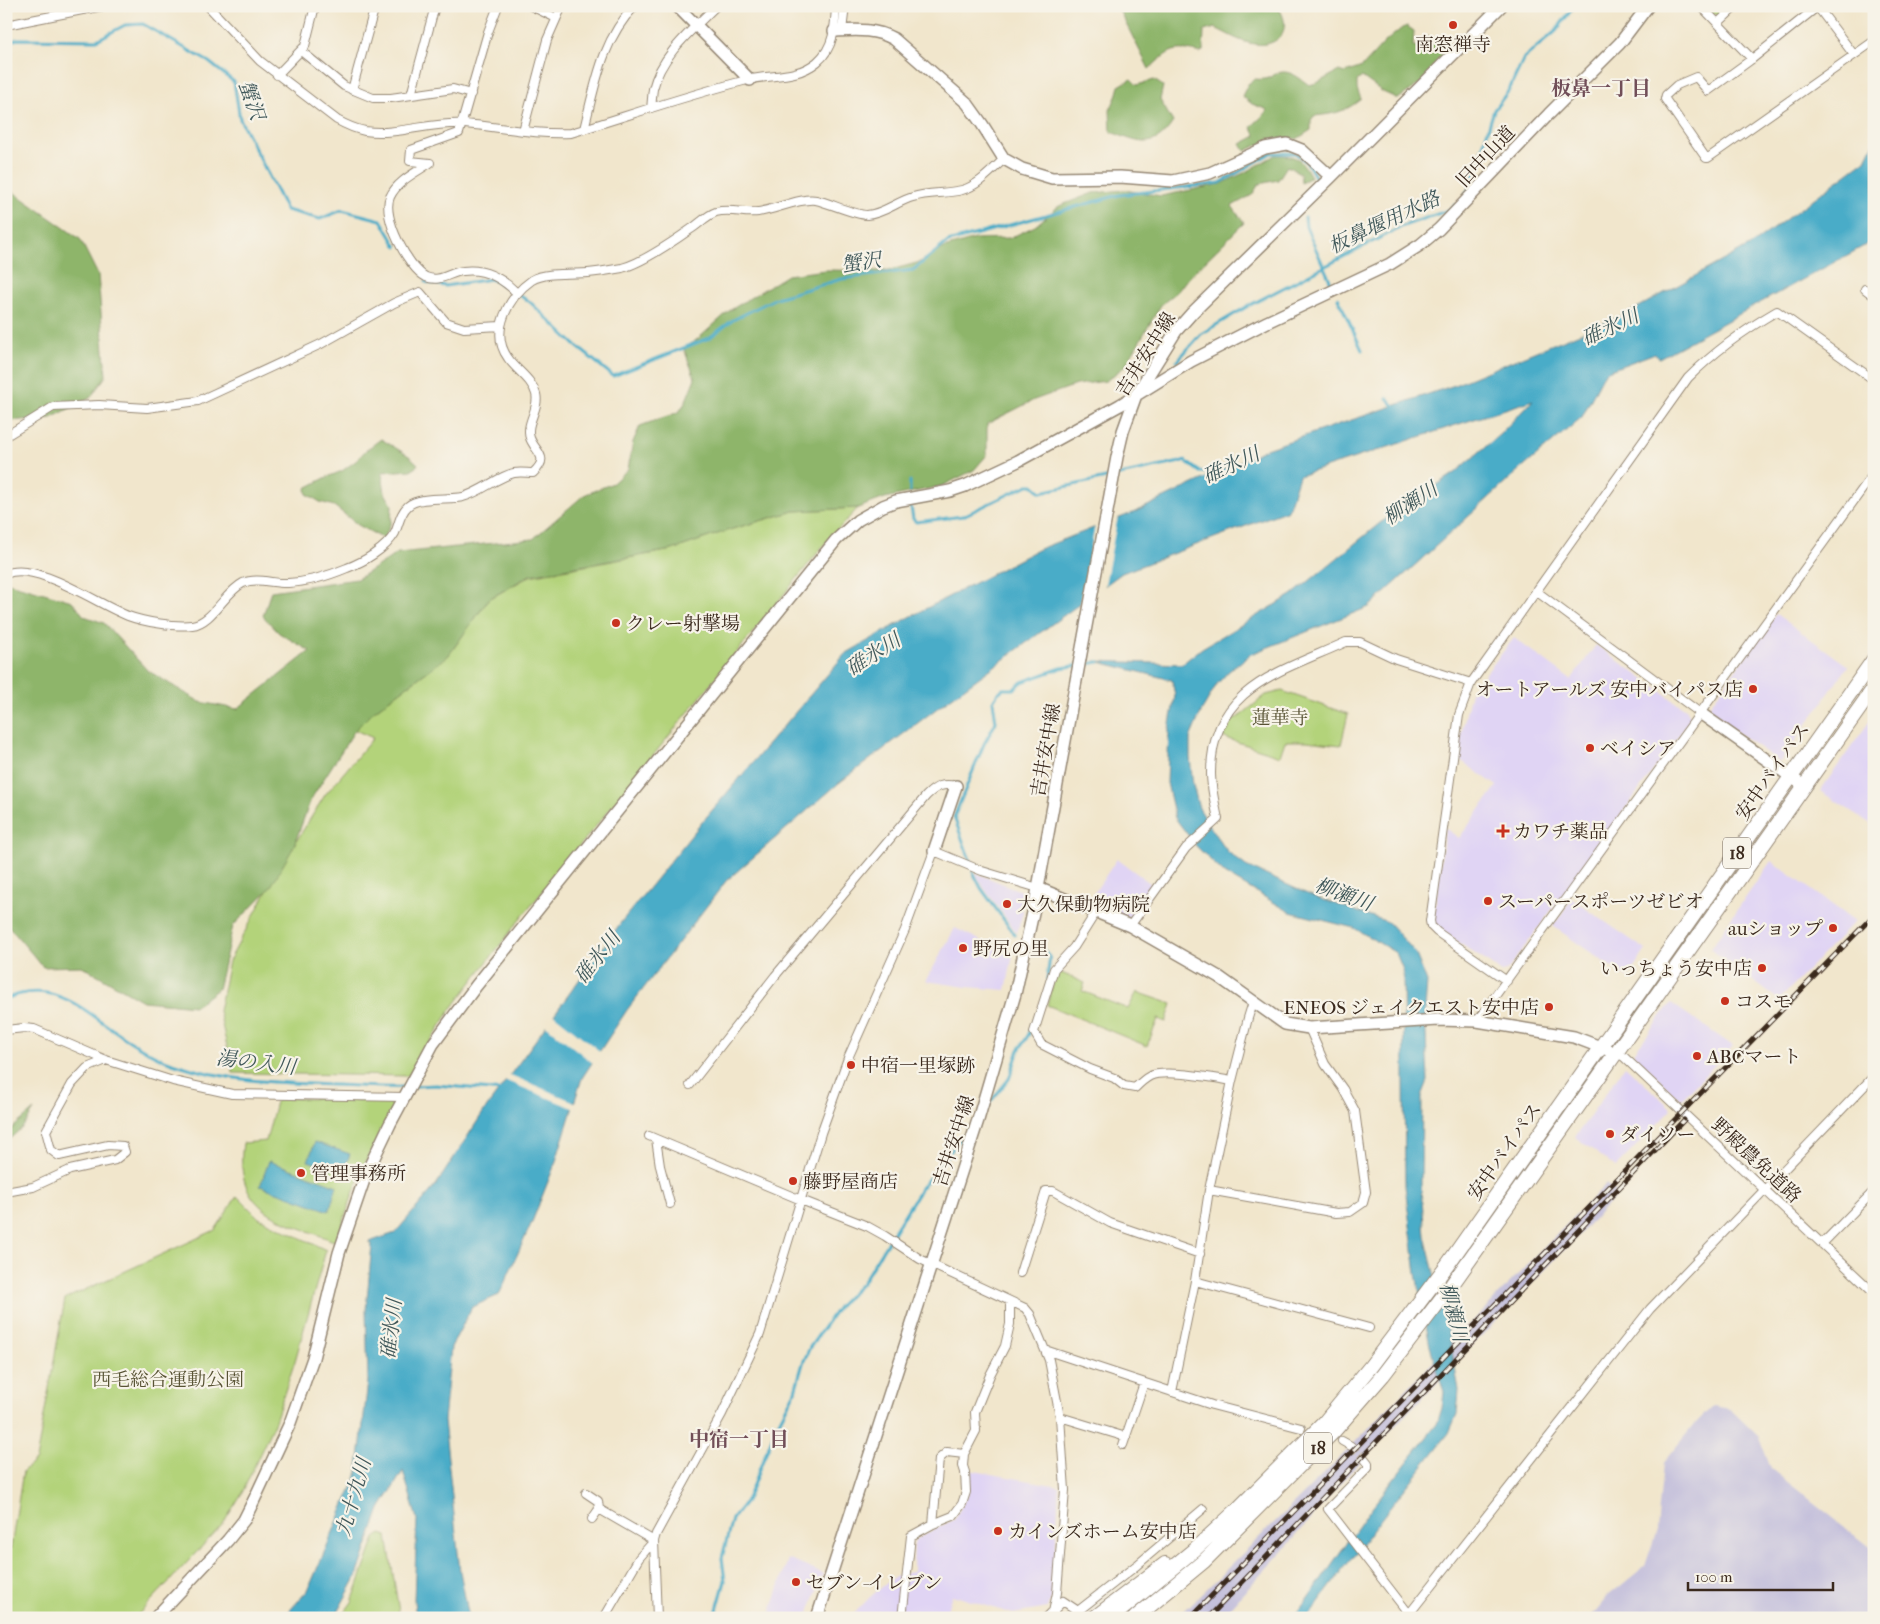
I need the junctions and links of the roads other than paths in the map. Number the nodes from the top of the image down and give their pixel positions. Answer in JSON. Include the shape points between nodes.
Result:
{"nodes":[{"id":1,"x":103,"y":6,"type":"edge"},
{"id":2,"x":208,"y":6,"type":"edge"},
{"id":3,"x":315,"y":6,"type":"edge"},
{"id":4,"x":375,"y":6,"type":"edge"},
{"id":5,"x":435,"y":6,"type":"edge"},
{"id":6,"x":498,"y":6,"type":"edge"},
{"id":7,"x":531,"y":6,"type":"edge"},
{"id":8,"x":562,"y":6,"type":"edge"},
{"id":9,"x":635,"y":6,"type":"edge"},
{"id":10,"x":677,"y":6,"type":"edge"},
{"id":11,"x":716,"y":6,"type":"edge"},
{"id":12,"x":836,"y":6,"type":"edge"},
{"id":13,"x":845,"y":6,"type":"edge"},
{"id":14,"x":1501,"y":6,"type":"edge"},
{"id":15,"x":1648,"y":6,"type":"edge"},
{"id":16,"x":1701,"y":6,"type":"edge"},
{"id":17,"x":1736,"y":6,"type":"edge"},
{"id":18,"x":1817,"y":6,"type":"edge"},
{"id":19,"x":556,"y":18,"type":"junction"},
{"id":20,"x":1718,"y":23,"type":"junction"},
{"id":21,"x":6,"y":26,"type":"edge"},
{"id":22,"x":696,"y":26,"type":"junction"},
{"id":23,"x":838,"y":31,"type":"junction"},
{"id":24,"x":1874,"y":41,"type":"edge"},
{"id":25,"x":301,"y":50,"type":"junction"},
{"id":26,"x":1854,"y":55,"type":"junction"},
{"id":27,"x":1752,"y":59,"type":"junction"},
{"id":28,"x":277,"y":75,"type":"junction"},
{"id":29,"x":750,"y":80,"type":"junction"},
{"id":30,"x":352,"y":90,"type":"junction"},
{"id":31,"x":471,"y":94,"type":"junction"},
{"id":32,"x":411,"y":95,"type":"junction"},
{"id":33,"x":651,"y":108,"type":"junction"},
{"id":34,"x":463,"y":123,"type":"junction"},
{"id":35,"x":584,"y":129,"type":"junction"},
{"id":36,"x":523,"y":132,"type":"junction"},
{"id":37,"x":1004,"y":159,"type":"junction"},
{"id":38,"x":1332,"y":177,"type":"junction"},
{"id":39,"x":1865,"y":289,"type":"dead end"},
{"id":40,"x":517,"y":292,"type":"junction"},
{"id":41,"x":1874,"y":296,"type":"edge"},
{"id":42,"x":501,"y":326,"type":"junction"},
{"id":43,"x":1874,"y":380,"type":"edge"},
{"id":44,"x":1136,"y":395,"type":"junction"},
{"id":45,"x":6,"y":436,"type":"edge"},
{"id":46,"x":1874,"y":473,"type":"edge"},
{"id":47,"x":6,"y":574,"type":"edge"},
{"id":48,"x":1536,"y":591,"type":"junction"},
{"id":49,"x":1874,"y":659,"type":"edge"},
{"id":50,"x":1471,"y":683,"type":"junction"},
{"id":51,"x":1874,"y":688,"type":"edge"},
{"id":52,"x":1700,"y":713,"type":"junction"},
{"id":53,"x":1791,"y":777,"type":"junction"},
{"id":54,"x":956,"y":786,"type":"joint"},
{"id":55,"x":1804,"y":786,"type":"junction"},
{"id":56,"x":934,"y":851,"type":"junction"},
{"id":57,"x":1038,"y":888,"type":"junction"},
{"id":58,"x":1096,"y":912,"type":"junction"},
{"id":59,"x":1130,"y":926,"type":"junction"},
{"id":60,"x":1506,"y":981,"type":"junction"},
{"id":61,"x":1253,"y":1002,"type":"junction"},
{"id":62,"x":1477,"y":1021,"type":"junction"},
{"id":63,"x":1309,"y":1028,"type":"junction"},
{"id":64,"x":6,"y":1030,"type":"edge"},
{"id":65,"x":1600,"y":1047,"type":"junction"},
{"id":66,"x":1616,"y":1053,"type":"junction"},
{"id":67,"x":106,"y":1060,"type":"junction"},
{"id":68,"x":1874,"y":1076,"type":"edge"},
{"id":69,"x":1232,"y":1081,"type":"junction"},
{"id":70,"x":690,"y":1085,"type":"dead end"},
{"id":71,"x":406,"y":1094,"type":"junction"},
{"id":72,"x":1764,"y":1189,"type":"junction"},
{"id":73,"x":1209,"y":1190,"type":"junction"},
{"id":74,"x":1874,"y":1191,"type":"edge"},
{"id":75,"x":6,"y":1192,"type":"edge"},
{"id":76,"x":801,"y":1200,"type":"junction"},
{"id":77,"x":670,"y":1204,"type":"dead end"},
{"id":78,"x":1822,"y":1244,"type":"junction"},
{"id":79,"x":1200,"y":1254,"type":"junction"},
{"id":80,"x":930,"y":1264,"type":"junction"},
{"id":81,"x":1020,"y":1274,"type":"dead end"},
{"id":82,"x":1195,"y":1281,"type":"junction"},
{"id":83,"x":1874,"y":1293,"type":"edge"},
{"id":84,"x":1010,"y":1302,"type":"junction"},
{"id":85,"x":1369,"y":1328,"type":"dead end"},
{"id":86,"x":1045,"y":1350,"type":"junction"},
{"id":87,"x":1144,"y":1383,"type":"junction"},
{"id":88,"x":1172,"y":1392,"type":"junction"},
{"id":89,"x":1060,"y":1417,"type":"junction"},
{"id":90,"x":1301,"y":1428,"type":"dead end"},
{"id":91,"x":1342,"y":1441,"type":"dead end"},
{"id":92,"x":1351,"y":1446,"type":"tunnel mouth"},
{"id":93,"x":964,"y":1454,"type":"junction"},
{"id":94,"x":1364,"y":1458,"type":"dead end"},
{"id":95,"x":586,"y":1493,"type":"dead end"},
{"id":96,"x":599,"y":1509,"type":"junction"},
{"id":97,"x":1203,"y":1509,"type":"dead end"},
{"id":98,"x":1234,"y":1513,"type":"junction"},
{"id":99,"x":592,"y":1519,"type":"dead end"},
{"id":100,"x":933,"y":1524,"type":"junction"},
{"id":101,"x":654,"y":1542,"type":"junction"},
{"id":102,"x":1204,"y":1561,"type":"junction"},
{"id":103,"x":1055,"y":1615,"type":"edge"},
{"id":104,"x":1407,"y":1616,"type":"edge"},
{"id":105,"x":155,"y":1618,"type":"edge"},
{"id":106,"x":604,"y":1618,"type":"edge"},
{"id":107,"x":658,"y":1618,"type":"edge"},
{"id":108,"x":817,"y":1618,"type":"edge"},
{"id":109,"x":902,"y":1618,"type":"edge"},
{"id":110,"x":1046,"y":1618,"type":"edge"},
{"id":111,"x":1094,"y":1618,"type":"edge"},
{"id":112,"x":1111,"y":1618,"type":"edge"},
{"id":113,"x":1135,"y":1618,"type":"edge"},
{"id":114,"x":1149,"y":1618,"type":"edge"}],
"edges":[{"from":1,"to":21,"type":"street"},
{"from":2,"to":28,"type":"street"},
{"from":3,"to":25,"type":"street","via":[[305,46]]},
{"from":4,"to":30,"type":"street"},
{"from":5,"to":32,"type":"street"},
{"from":6,"to":31,"type":"street"},
{"from":7,"to":19,"type":"street"},
{"from":8,"to":19,"type":"street"},
{"from":9,"to":35,"type":"street","via":[[607,45]]},
{"from":10,"to":22,"type":"street"},
{"from":11,"to":22,"type":"street"},
{"from":12,"to":23,"type":"street"},
{"from":13,"to":23,"type":"street"},
{"from":14,"to":38,"type":"street","name":"吉井安中線"},
{"from":15,"to":44,"type":"street","name":"旧中山道","via":[[1620,43],[1420,245],[1390,264],[1191,361]]},
{"from":16,"to":20,"type":"street"},
{"from":17,"to":20,"type":"street"},
{"from":18,"to":26,"type":"street"},
{"from":18,"to":27,"type":"street"},
{"from":19,"to":36,"type":"street","via":[[547,40]]},
{"from":20,"to":27,"type":"street"},
{"from":22,"to":29,"type":"street"},
{"from":22,"to":33,"type":"street","via":[[673,50],[660,70]]},
{"from":23,"to":29,"type":"street","via":[[823,56],[805,70]]},
{"from":23,"to":37,"type":"street","via":[[882,32],[894,39],[967,103]]},
{"from":24,"to":26,"type":"street"},
{"from":25,"to":28,"type":"street"},
{"from":25,"to":30,"type":"street"},
{"from":26,"to":27,"type":"street","via":[[1706,158],[1665,100],[1666,95],[1677,85],[1696,77],[1708,91]]},
{"from":28,"to":34,"type":"street","via":[[337,120],[365,131]]},
{"from":29,"to":33,"type":"street"},
{"from":30,"to":32,"type":"street","via":[[373,98]]},
{"from":31,"to":32,"type":"street","via":[[453,88]]},
{"from":31,"to":34,"type":"street"},
{"from":33,"to":35,"type":"street"},
{"from":34,"to":36,"type":"street"},
{"from":34,"to":40,"type":"street","via":[[459,133],[411,150],[410,161],[430,163],[410,176],[389,198],[392,226],[398,242],[425,276],[440,279],[462,271],[481,271],[493,275]]},
{"from":35,"to":36,"type":"street","via":[[554,134]]},
{"from":37,"to":38,"type":"street","via":[[1022,169],[1052,178],[1120,177],[1173,181],[1210,172],[1265,148],[1288,144],[1302,150]]},
{"from":37,"to":40,"type":"street","via":[[963,190],[913,196],[865,215],[808,199],[757,213],[714,213],[684,234],[624,267],[555,274],[534,279]]},
{"from":38,"to":44,"type":"street","name":"吉井安中線","via":[[1192,313],[1176,331]]},
{"from":39,"to":41,"type":"street"},
{"from":40,"to":42,"type":"street"},
{"from":42,"to":45,"type":"street","via":[[464,328],[446,322],[420,292],[321,344],[198,401],[147,408],[53,407]]},
{"from":42,"to":47,"type":"street","via":[[502,348],[506,357],[536,392],[529,430],[532,442],[541,454],[538,468],[533,473],[515,472],[464,496],[410,504],[390,539],[348,568],[300,582],[247,582],[236,588],[201,623],[191,625],[166,624],[129,616],[44,575],[14,570]]},
{"from":43,"to":48,"type":"street","via":[[1777,311],[1758,322],[1688,378]]},
{"from":44,"to":57,"type":"street","name":"吉井安中線","via":[[1119,450]]},
{"from":44,"to":71,"type":"street","name":"旧中山道","via":[[978,480],[950,490],[896,501],[868,513],[848,528],[476,986],[438,1037]]},
{"from":46,"to":52,"type":"street"},
{"from":48,"to":50,"type":"street"},
{"from":48,"to":52,"type":"street"},
{"from":49,"to":53,"type":"highway","name":"安中バイパス","number":"18"},
{"from":50,"to":59,"type":"street","via":[[1396,659],[1360,642],[1346,642],[1265,678],[1247,690],[1231,707],[1215,738],[1211,774],[1218,819],[1188,847]]},
{"from":50,"to":60,"type":"street","via":[[1459,716],[1430,921],[1437,932]]},
{"from":51,"to":55,"type":"highway","name":"安中バイパス","number":"18"},
{"from":52,"to":53,"type":"street"},
{"from":52,"to":60,"type":"street"},
{"from":53,"to":55,"type":"street"},
{"from":53,"to":65,"type":"highway","name":"安中バイパス","number":"18"},
{"from":54,"to":56,"type":"street"},
{"from":54,"to":70,"type":"street","via":[[938,786],[926,796],[774,976]]},
{"from":55,"to":66,"type":"highway","name":"安中バイパス","number":"18"},
{"from":56,"to":57,"type":"street","via":[[982,871]]},
{"from":56,"to":76,"type":"street","via":[[905,930],[848,1058]]},
{"from":57,"to":58,"type":"street"},
{"from":57,"to":80,"type":"street","name":"吉井安中線","via":[[998,1055]]},
{"from":58,"to":59,"type":"street"},
{"from":58,"to":69,"type":"street","via":[[1074,947],[1054,969],[1034,1032],[1041,1044],[1114,1078],[1124,1086],[1135,1088],[1150,1076],[1160,1073]]},
{"from":59,"to":61,"type":"street","via":[[1219,977]]},
{"from":60,"to":62,"type":"street"},
{"from":61,"to":63,"type":"street","via":[[1285,1024]]},
{"from":61,"to":69,"type":"street"},
{"from":62,"to":63,"type":"street","via":[[1438,1020]]},
{"from":62,"to":65,"type":"street","via":[[1574,1037]]},
{"from":63,"to":73,"type":"street","via":[[1326,1064],[1355,1111],[1366,1192],[1363,1203],[1350,1212],[1336,1213]]},
{"from":64,"to":67,"type":"street","via":[[34,1028]]},
{"from":65,"to":66,"type":"street"},
{"from":65,"to":98,"type":"highway","name":"安中バイパス","number":"18","via":[[1448,1264],[1371,1366],[1324,1423]]},
{"from":66,"to":72,"type":"street","name":"野殿農免道路"},
{"from":66,"to":102,"type":"highway","name":"安中バイパス","number":"18","via":[[1451,1286],[1383,1375],[1334,1431]]},
{"from":67,"to":71,"type":"street","via":[[173,1081],[232,1094]]},
{"from":67,"to":75,"type":"street","via":[[87,1068],[72,1084],[46,1131],[51,1150],[59,1156],[108,1145],[123,1146],[125,1152],[116,1160],[70,1170],[33,1187]]},
{"from":68,"to":72,"type":"street"},
{"from":69,"to":73,"type":"street"},
{"from":71,"to":105,"type":"street","name":"旧中山道","via":[[366,1174],[340,1249],[313,1358],[290,1423],[251,1507],[228,1540]]},
{"from":72,"to":78,"type":"street","name":"野殿農免道路"},
{"from":72,"to":104,"type":"street","via":[[1633,1328]]},
{"from":73,"to":79,"type":"street"},
{"from":74,"to":78,"type":"street"},
{"from":76,"to":77,"type":"street","via":[[653,1138]]},
{"from":76,"to":80,"type":"street","via":[[867,1226]]},
{"from":76,"to":101,"type":"street","via":[[753,1351],[688,1478],[664,1517]]},
{"from":78,"to":83,"type":"street","name":"野殿農免道路"},
{"from":79,"to":81,"type":"street","via":[[1110,1223],[1053,1191],[1046,1191]]},
{"from":79,"to":82,"type":"street"},
{"from":80,"to":84,"type":"street"},
{"from":80,"to":108,"type":"street","name":"吉井安中線"},
{"from":82,"to":85,"type":"street"},
{"from":82,"to":88,"type":"street"},
{"from":84,"to":86,"type":"street","via":[[1025,1308],[1030,1314]]},
{"from":84,"to":93,"type":"street","via":[[1005,1346],[975,1412],[976,1431]]},
{"from":86,"to":87,"type":"street"},
{"from":86,"to":89,"type":"street"},
{"from":87,"to":88,"type":"street"},
{"from":87,"to":89,"type":"street","via":[[1124,1441]]},
{"from":88,"to":90,"type":"street"},
{"from":89,"to":103,"type":"street","via":[[1065,1490]]},
{"from":91,"to":92,"type":"street"},
{"from":93,"to":100,"type":"street","via":[[966,1492],[962,1504],[953,1516]]},
{"from":93,"to":100,"type":"street","via":[[947,1452],[939,1459]]},
{"from":94,"to":104,"type":"street","via":[[1368,1468],[1328,1508]]},
{"from":95,"to":96,"type":"street","via":[[598,1501]]},
{"from":96,"to":99,"type":"street"},
{"from":96,"to":101,"type":"street"},
{"from":97,"to":103,"type":"street","via":[[1078,1611],[1063,1601]]},
{"from":98,"to":111,"type":"highway"},
{"from":98,"to":112,"type":"highway","name":"安中バイパス","number":"18"},
{"from":100,"to":109,"type":"street","via":[[911,1536]]},
{"from":101,"to":106,"type":"street","via":[[639,1558]]},
{"from":101,"to":107,"type":"street"},
{"from":102,"to":113,"type":"highway","name":"安中バイパス","number":"18"},
{"from":102,"to":114,"type":"highway"},
{"from":103,"to":110,"type":"street"}]}
